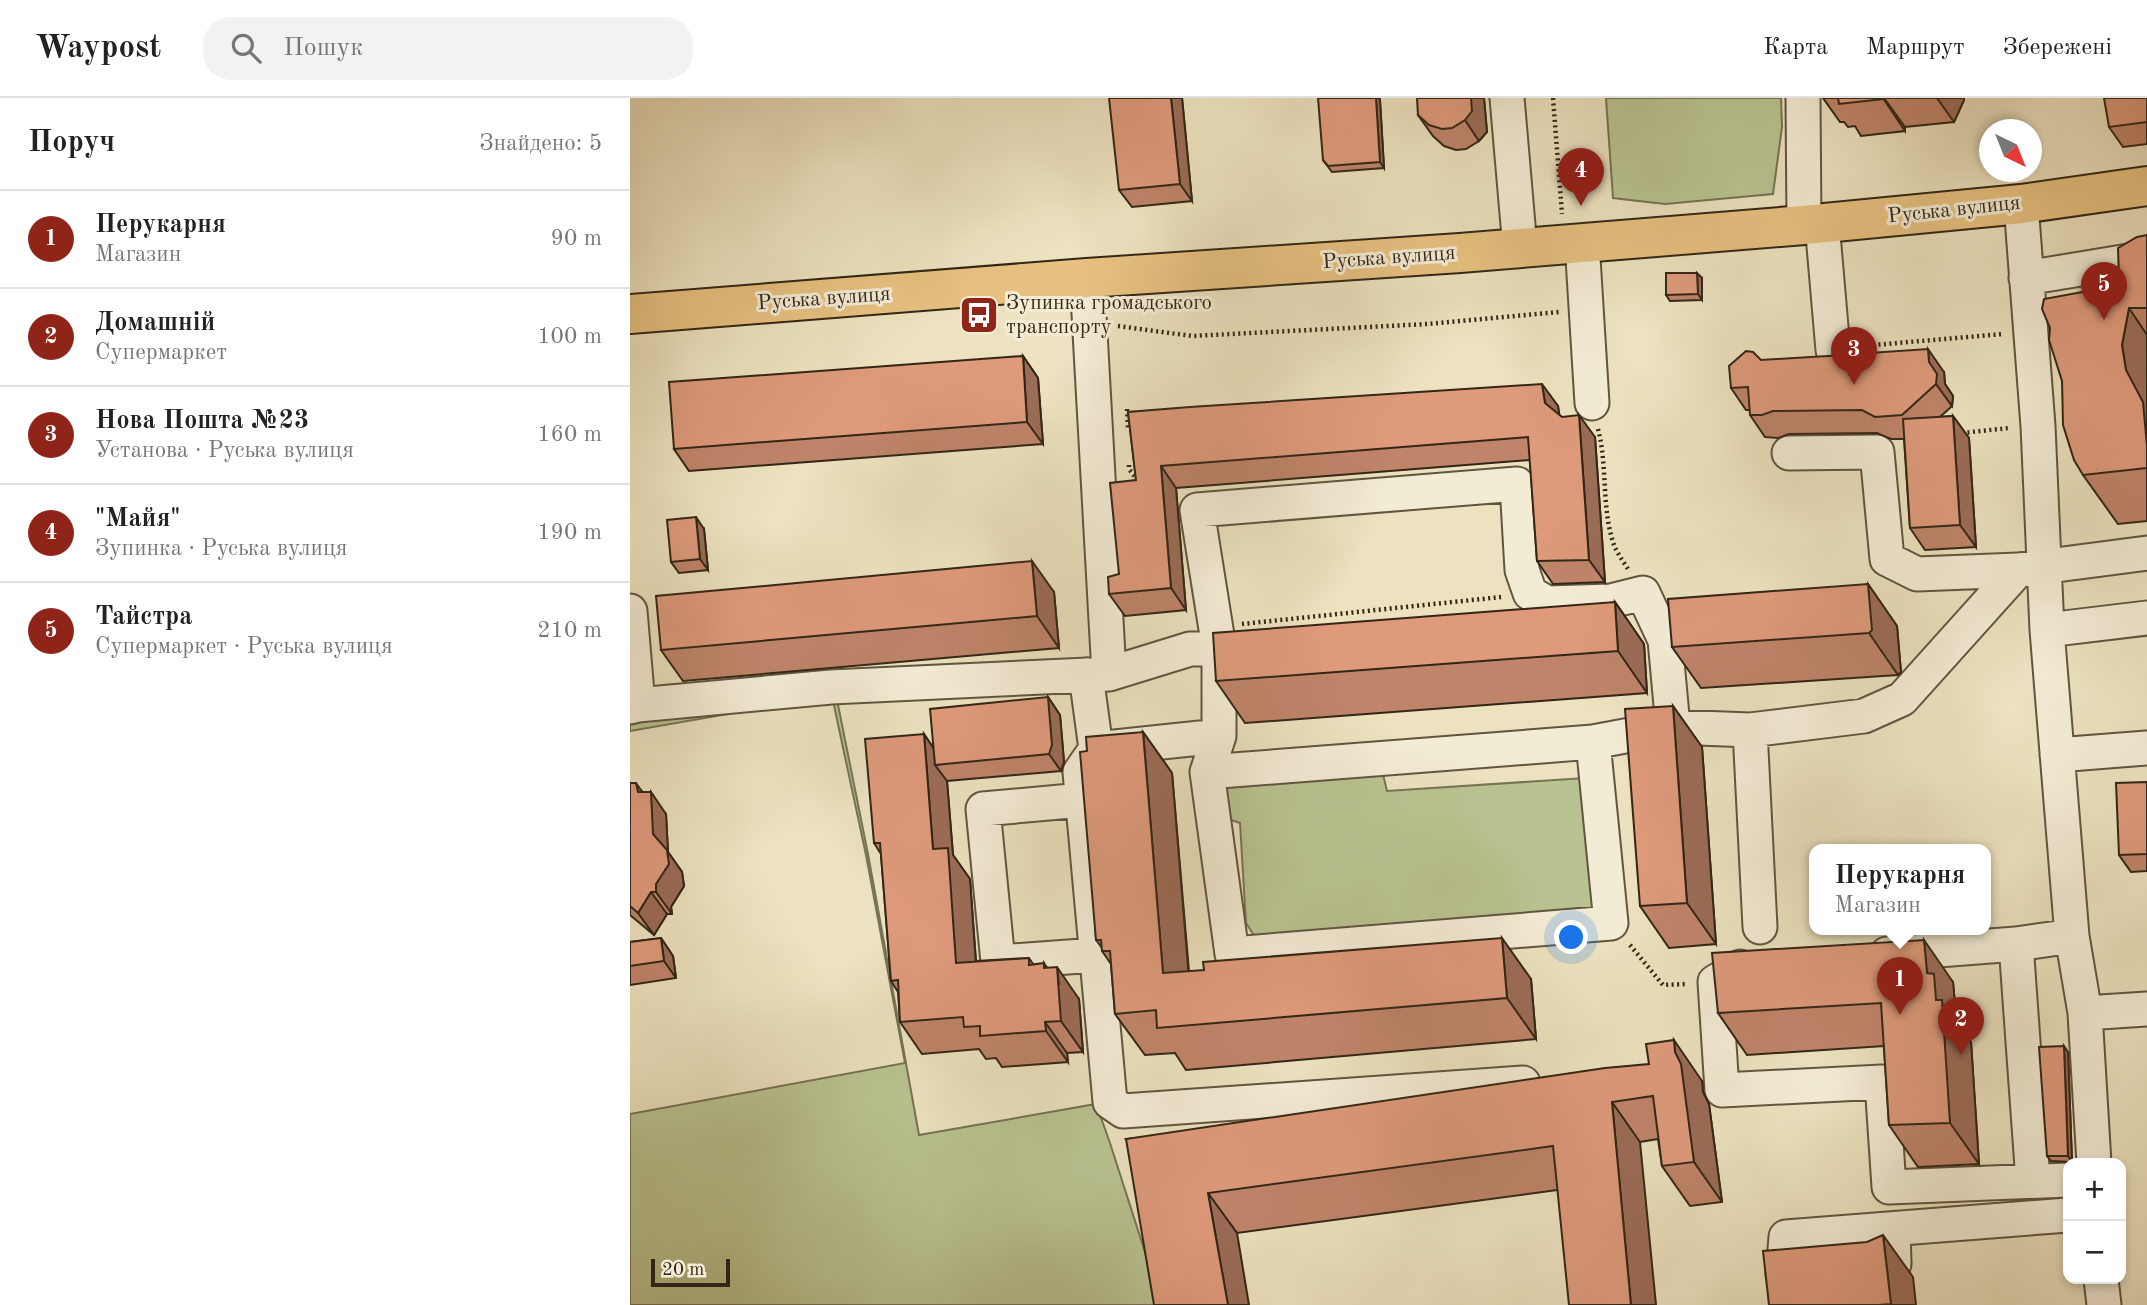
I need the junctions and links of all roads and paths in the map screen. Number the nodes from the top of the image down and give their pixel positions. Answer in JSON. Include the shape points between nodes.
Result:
{"nodes":[{"id":1,"x":1507,"y":98,"type":"edge"},
{"id":2,"x":1553,"y":98,"type":"edge"},
{"id":3,"x":1803,"y":98,"type":"edge"},
{"id":4,"x":2147,"y":186,"type":"edge"},
{"id":5,"x":2021,"y":204,"type":"junction"},
{"id":6,"x":1813,"y":224,"type":"junction"},
{"id":7,"x":1573,"y":230,"type":"junction"},
{"id":8,"x":1520,"y":248,"type":"junction"},
{"id":9,"x":2147,"y":258,"type":"edge"},
{"id":10,"x":1087,"y":278,"type":"junction"},
{"id":11,"x":2026,"y":278,"type":"junction"},
{"id":12,"x":1586,"y":309,"type":"junction"},
{"id":13,"x":631,"y":318,"type":"edge"},
{"id":14,"x":1110,"y":325,"type":"dead end"},
{"id":15,"x":2031,"y":331,"type":"junction"},
{"id":16,"x":1842,"y":349,"type":"joint"},
{"id":17,"x":1592,"y":403,"type":"joint"},
{"id":18,"x":2038,"y":426,"type":"junction"},
{"id":19,"x":1957,"y":433,"type":"edge"},
{"id":20,"x":1788,"y":453,"type":"dead end"},
{"id":21,"x":2147,"y":553,"type":"edge"},
{"id":22,"x":2031,"y":568,"type":"junction"},
{"id":23,"x":1530,"y":593,"type":"junction"},
{"id":24,"x":1643,"y":593,"type":"junction"},
{"id":25,"x":630,"y":611,"type":"edge"},
{"id":26,"x":2147,"y":618,"type":"edge"},
{"id":27,"x":2047,"y":629,"type":"junction"},
{"id":28,"x":1217,"y":638,"type":"junction"},
{"id":29,"x":1097,"y":674,"type":"junction"},
{"id":30,"x":634,"y":706,"type":"edge"},
{"id":31,"x":1673,"y":727,"type":"junction"},
{"id":32,"x":1750,"y":730,"type":"junction"},
{"id":33,"x":1219,"y":736,"type":"junction"},
{"id":34,"x":1593,"y":742,"type":"junction"},
{"id":35,"x":2147,"y":748,"type":"edge"},
{"id":36,"x":1097,"y":749,"type":"junction"},
{"id":37,"x":2057,"y":755,"type":"junction"},
{"id":38,"x":1207,"y":772,"type":"junction"},
{"id":39,"x":1082,"y":800,"type":"junction"},
{"id":40,"x":1611,"y":923,"type":"junction"},
{"id":41,"x":1760,"y":927,"type":"dead end"},
{"id":42,"x":2072,"y":936,"type":"junction"},
{"id":43,"x":2016,"y":944,"type":"junction"},
{"id":44,"x":1096,"y":956,"type":"junction"},
{"id":45,"x":1856,"y":957,"type":"edge"},
{"id":46,"x":1776,"y":964,"type":"edge"},
{"id":47,"x":1715,"y":982,"type":"junction"},
{"id":48,"x":2147,"y":1009,"type":"edge"},
{"id":49,"x":2085,"y":1013,"type":"junction"},
{"id":50,"x":1530,"y":1082,"type":"edge"},
{"id":51,"x":2094,"y":1158,"type":"edge"},
{"id":52,"x":2063,"y":1180,"type":"edge"},
{"id":53,"x":2033,"y":1181,"type":"junction"},
{"id":54,"x":2063,"y":1215,"type":"edge"},
{"id":55,"x":1893,"y":1229,"type":"dead end"},
{"id":56,"x":2102,"y":1284,"type":"edge"},
{"id":57,"x":2104,"y":1305,"type":"edge"}],
"edges":[{"from":1,"to":8,"type":"lane"},
{"from":2,"to":7,"type":"path"},
{"from":3,"to":6,"type":"lane"},
{"from":4,"to":5,"type":"main road","name":"Руська вулиця"},
{"from":5,"to":6,"type":"main road","name":"Руська вулиця"},
{"from":5,"to":11,"type":"lane"},
{"from":6,"to":7,"type":"main road","name":"Руська вулиця"},
{"from":6,"to":16,"type":"lane"},
{"from":7,"to":8,"type":"main road","name":"Руська вулиця"},
{"from":7,"to":12,"type":"lane"},
{"from":8,"to":10,"type":"main road","name":"Руська вулиця"},
{"from":9,"to":11,"type":"lane"},
{"from":10,"to":13,"type":"main road","name":"Руська вулиця"},
{"from":10,"to":29,"type":"lane"},
{"from":11,"to":15,"type":"lane"},
{"from":12,"to":14,"type":"path","via":[[1192,336]]},
{"from":12,"to":17,"type":"lane"},
{"from":15,"to":16,"type":"path"},
{"from":15,"to":18,"type":"lane"},
{"from":17,"to":24,"type":"path","via":[[1615,547]]},
{"from":18,"to":19,"type":"path"},
{"from":18,"to":22,"type":"lane"},
{"from":20,"to":22,"type":"lane","via":[[1877,452],[1887,559],[1917,574]]},
{"from":21,"to":22,"type":"lane"},
{"from":22,"to":27,"type":"lane"},
{"from":22,"to":32,"type":"lane","via":[[1902,699],[1864,716]]},
{"from":23,"to":24,"type":"lane","via":[[1547,603],[1611,601]]},
{"from":23,"to":28,"type":"path"},
{"from":23,"to":28,"type":"lane","via":[[1522,570],[1517,484],[1197,510]]},
{"from":24,"to":31,"type":"lane","via":[[1665,640]]},
{"from":25,"to":30,"type":"lane"},
{"from":26,"to":27,"type":"lane"},
{"from":27,"to":37,"type":"lane"},
{"from":28,"to":29,"type":"lane"},
{"from":28,"to":33,"type":"lane"},
{"from":29,"to":30,"type":"lane","via":[[831,687]]},
{"from":29,"to":36,"type":"lane"},
{"from":31,"to":32,"type":"lane"},
{"from":31,"to":34,"type":"lane"},
{"from":32,"to":41,"type":"lane"},
{"from":33,"to":36,"type":"lane"},
{"from":33,"to":38,"type":"lane"},
{"from":34,"to":38,"type":"lane"},
{"from":34,"to":40,"type":"lane"},
{"from":35,"to":37,"type":"lane"},
{"from":36,"to":39,"type":"lane","via":[[1080,772]]},
{"from":37,"to":42,"type":"lane"},
{"from":38,"to":40,"type":"lane","via":[[1232,954]]},
{"from":39,"to":44,"type":"lane"},
{"from":39,"to":44,"type":"lane","via":[[983,809],[999,962]]},
{"from":40,"to":47,"type":"path","via":[[1663,985]]},
{"from":42,"to":43,"type":"lane"},
{"from":42,"to":49,"type":"lane"},
{"from":43,"to":45,"type":"lane"},
{"from":43,"to":53,"type":"lane"},
{"from":44,"to":50,"type":"lane","via":[[1110,1102],[1123,1111]]},
{"from":46,"to":47,"type":"lane","via":[[1740,966]]},
{"from":47,"to":53,"type":"lane","via":[[1722,1090],[1882,1082],[1889,1187]]},
{"from":48,"to":49,"type":"lane"},
{"from":49,"to":51,"type":"lane"},
{"from":52,"to":53,"type":"lane"},
{"from":54,"to":55,"type":"lane"},
{"from":56,"to":57,"type":"lane"}]}
